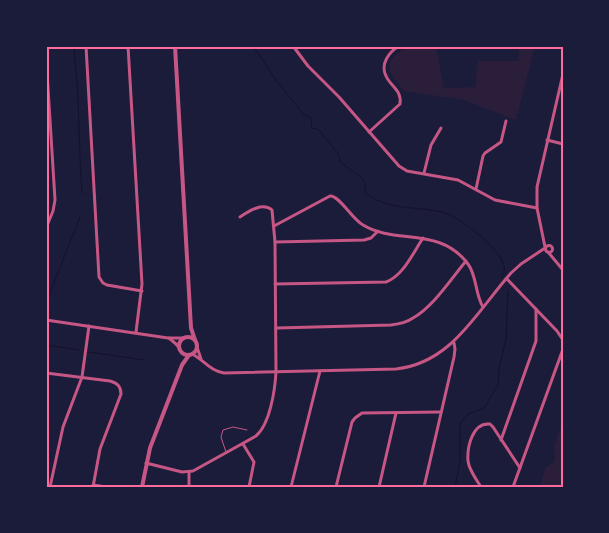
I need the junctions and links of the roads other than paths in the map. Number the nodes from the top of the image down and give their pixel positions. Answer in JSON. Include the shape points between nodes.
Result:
{"nodes":[{"id":1,"x":86,"y":46,"type":"edge"},
{"id":2,"x":128,"y":46,"type":"edge"},
{"id":3,"x":175,"y":46,"type":"edge"},
{"id":4,"x":293,"y":46,"type":"edge"},
{"id":5,"x":399,"y":46,"type":"edge"},
{"id":6,"x":46,"y":56,"type":"edge"},
{"id":7,"x":563,"y":74,"type":"edge"},
{"id":8,"x":506,"y":120,"type":"dead end"},
{"id":9,"x":440,"y":128,"type":"dead end"},
{"id":10,"x":369,"y":132,"type":"junction"},
{"id":11,"x":547,"y":140,"type":"junction"},
{"id":12,"x":563,"y":144,"type":"edge"},
{"id":13,"x":424,"y":173,"type":"junction"},
{"id":14,"x":476,"y":189,"type":"junction"},
{"id":15,"x":537,"y":208,"type":"junction"},
{"id":16,"x":240,"y":217,"type":"dead end"},
{"id":17,"x":274,"y":226,"type":"junction"},
{"id":18,"x":46,"y":228,"type":"edge"},
{"id":19,"x":378,"y":231,"type":"junction"},
{"id":20,"x":423,"y":238,"type":"junction"},
{"id":21,"x":275,"y":242,"type":"junction"},
{"id":22,"x":548,"y":249,"type":"junction"},
{"id":23,"x":466,"y":261,"type":"junction"},
{"id":24,"x":563,"y":270,"type":"edge"},
{"id":25,"x":507,"y":279,"type":"junction"},
{"id":26,"x":275,"y":284,"type":"junction"},
{"id":27,"x":142,"y":291,"type":"junction"},
{"id":28,"x":483,"y":307,"type":"junction"},
{"id":29,"x":536,"y":308,"type":"junction"},
{"id":30,"x":46,"y":320,"type":"edge"},
{"id":31,"x":89,"y":326,"type":"junction"},
{"id":32,"x":191,"y":328,"type":"junction"},
{"id":33,"x":277,"y":328,"type":"junction"},
{"id":34,"x":136,"y":332,"type":"junction"},
{"id":35,"x":168,"y":338,"type":"junction"},
{"id":36,"x":185,"y":338,"type":"junction"},
{"id":37,"x":194,"y":340,"type":"junction"},
{"id":38,"x":563,"y":340,"type":"edge"},
{"id":39,"x":454,"y":343,"type":"junction"},
{"id":40,"x":197,"y":347,"type":"junction"},
{"id":41,"x":563,"y":349,"type":"edge"},
{"id":42,"x":181,"y":351,"type":"junction"},
{"id":43,"x":190,"y":354,"type":"junction"},
{"id":44,"x":201,"y":360,"type":"junction"},
{"id":45,"x":182,"y":365,"type":"junction"},
{"id":46,"x":320,"y":371,"type":"junction"},
{"id":47,"x":46,"y":372,"type":"edge"},
{"id":48,"x":276,"y":372,"type":"junction"},
{"id":49,"x":82,"y":377,"type":"junction"},
{"id":50,"x":441,"y":412,"type":"junction"},
{"id":51,"x":396,"y":413,"type":"junction"},
{"id":52,"x":248,"y":430,"type":"dead end"},
{"id":53,"x":501,"y":440,"type":"junction"},
{"id":54,"x":243,"y":444,"type":"junction"},
{"id":55,"x":226,"y":452,"type":"junction"},
{"id":56,"x":146,"y":463,"type":"junction"},
{"id":57,"x":520,"y":468,"type":"junction"},
{"id":58,"x":189,"y":472,"type":"junction"},
{"id":59,"x":93,"y":486,"type":"edge"},
{"id":60,"x":50,"y":487,"type":"edge"},
{"id":61,"x":106,"y":487,"type":"edge"},
{"id":62,"x":142,"y":487,"type":"edge"},
{"id":63,"x":190,"y":487,"type":"edge"},
{"id":64,"x":249,"y":487,"type":"edge"},
{"id":65,"x":292,"y":487,"type":"edge"},
{"id":66,"x":336,"y":487,"type":"edge"},
{"id":67,"x":379,"y":487,"type":"edge"},
{"id":68,"x":424,"y":487,"type":"edge"},
{"id":69,"x":481,"y":487,"type":"edge"},
{"id":70,"x":513,"y":487,"type":"edge"}],
"edges":[{"from":1,"to":27,"type":"street","via":[[99,277],[107,286]]},
{"from":2,"to":27,"type":"street"},
{"from":3,"to":32,"type":"street"},
{"from":4,"to":10,"type":"street"},
{"from":5,"to":10,"type":"street","via":[[386,58],[384,70],[399,93],[400,104]]},
{"from":6,"to":18,"type":"street","via":[[55,200]]},
{"from":7,"to":11,"type":"street"},
{"from":8,"to":14,"type":"street","via":[[500,142],[483,156]]},
{"from":9,"to":13,"type":"street","via":[[431,145]]},
{"from":10,"to":13,"type":"street","via":[[399,166]]},
{"from":11,"to":12,"type":"street"},
{"from":11,"to":15,"type":"street","via":[[539,176]]},
{"from":13,"to":14,"type":"street","via":[[458,180]]},
{"from":14,"to":15,"type":"street","via":[[495,200]]},
{"from":15,"to":22,"type":"street"},
{"from":16,"to":17,"type":"street","via":[[252,209],[266,207],[272,210]]},
{"from":17,"to":19,"type":"street","via":[[330,196],[337,198],[358,222]]},
{"from":17,"to":21,"type":"street"},
{"from":19,"to":20,"type":"street"},
{"from":19,"to":21,"type":"street","via":[[364,240]]},
{"from":20,"to":23,"type":"street","via":[[446,245]]},
{"from":20,"to":26,"type":"street","via":[[395,278],[386,282]]},
{"from":21,"to":26,"type":"street"},
{"from":22,"to":24,"type":"street"},
{"from":22,"to":25,"type":"street","via":[[521,264]]},
{"from":23,"to":28,"type":"street"},
{"from":23,"to":33,"type":"street","via":[[424,310],[411,320],[391,325]]},
{"from":25,"to":28,"type":"street"},
{"from":25,"to":29,"type":"street"},
{"from":26,"to":33,"type":"street"},
{"from":27,"to":34,"type":"street"},
{"from":28,"to":39,"type":"street"},
{"from":29,"to":38,"type":"street"},
{"from":29,"to":53,"type":"street","via":[[536,341]]},
{"from":30,"to":31,"type":"street"},
{"from":31,"to":34,"type":"street"},
{"from":31,"to":49,"type":"street"},
{"from":32,"to":36,"type":"street"},
{"from":32,"to":37,"type":"street"},
{"from":33,"to":48,"type":"street"},
{"from":34,"to":35,"type":"street"},
{"from":35,"to":36,"type":"street"},
{"from":35,"to":42,"type":"street"},
{"from":36,"to":37,"type":"street"},
{"from":36,"to":42,"type":"street","via":[[180,343]]},
{"from":37,"to":40,"type":"street"},
{"from":39,"to":46,"type":"street","via":[[428,360],[407,368]]},
{"from":39,"to":50,"type":"street","via":[[454,357]]},
{"from":40,"to":43,"type":"street"},
{"from":40,"to":44,"type":"street"},
{"from":41,"to":57,"type":"street"},
{"from":42,"to":43,"type":"street"},
{"from":42,"to":45,"type":"street"},
{"from":43,"to":44,"type":"street"},
{"from":43,"to":45,"type":"street"},
{"from":44,"to":48,"type":"street","via":[[218,372]]},
{"from":45,"to":56,"type":"street"},
{"from":46,"to":48,"type":"street"},
{"from":46,"to":65,"type":"street"},
{"from":47,"to":49,"type":"street"},
{"from":48,"to":54,"type":"street","via":[[263,428]]},
{"from":49,"to":59,"type":"street","via":[[116,383],[121,391],[100,449]]},
{"from":49,"to":60,"type":"street","via":[[63,427]]},
{"from":50,"to":51,"type":"street"},
{"from":50,"to":68,"type":"street"},
{"from":51,"to":66,"type":"street","via":[[362,413],[355,418]]},
{"from":51,"to":67,"type":"street"},
{"from":52,"to":55,"type":"lane","via":[[233,427],[223,430],[221,438]]},
{"from":53,"to":57,"type":"street"},
{"from":53,"to":69,"type":"street","via":[[490,424],[482,425],[474,432],[468,462]]},
{"from":54,"to":55,"type":"street"},
{"from":54,"to":64,"type":"street","via":[[254,462]]},
{"from":55,"to":58,"type":"street"},
{"from":56,"to":58,"type":"street"},
{"from":56,"to":62,"type":"street"},
{"from":57,"to":70,"type":"street"},
{"from":58,"to":63,"type":"street"},
{"from":59,"to":61,"type":"street"}]}
